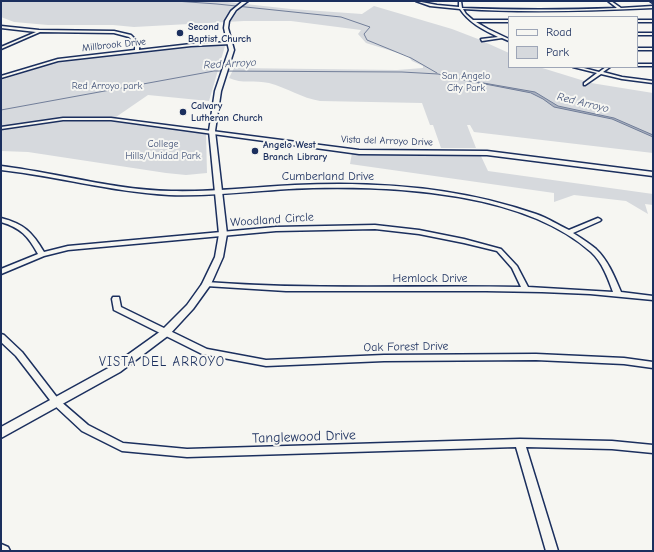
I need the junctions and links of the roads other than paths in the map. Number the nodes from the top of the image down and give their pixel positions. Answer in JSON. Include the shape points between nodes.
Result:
{"nodes":[{"id":1,"x":246,"y":1,"type":"edge"},
{"id":2,"x":416,"y":1,"type":"edge"},
{"id":3,"x":460,"y":1,"type":"edge"},
{"id":4,"x":609,"y":1,"type":"edge"},
{"id":5,"x":653,"y":7,"type":"edge"},
{"id":6,"x":460,"y":8,"type":"junction"},
{"id":7,"x":621,"y":9,"type":"junction"},
{"id":8,"x":473,"y":21,"type":"junction"},
{"id":9,"x":508,"y":21,"type":"edge"},
{"id":10,"x":638,"y":21,"type":"edge"},
{"id":11,"x":653,"y":21,"type":"edge"},
{"id":12,"x":1,"y":27,"type":"edge"},
{"id":13,"x":39,"y":31,"type":"junction"},
{"id":14,"x":638,"y":34,"type":"edge"},
{"id":15,"x":653,"y":34,"type":"edge"},
{"id":16,"x":508,"y":36,"type":"edge"},
{"id":17,"x":502,"y":37,"type":"junction"},
{"id":18,"x":482,"y":40,"type":"dead end"},
{"id":19,"x":508,"y":40,"type":"edge"},
{"id":20,"x":231,"y":43,"type":"junction"},
{"id":21,"x":1,"y":48,"type":"edge"},
{"id":22,"x":638,"y":49,"type":"edge"},
{"id":23,"x":653,"y":49,"type":"edge"},
{"id":24,"x":137,"y":51,"type":"junction"},
{"id":25,"x":653,"y":65,"type":"edge"},
{"id":26,"x":638,"y":66,"type":"edge"},
{"id":27,"x":579,"y":68,"type":"edge"},
{"id":28,"x":606,"y":68,"type":"edge"},
{"id":29,"x":598,"y":73,"type":"junction"},
{"id":30,"x":1,"y":77,"type":"edge"},
{"id":31,"x":653,"y":82,"type":"edge"},
{"id":32,"x":585,"y":84,"type":"dead end"},
{"id":33,"x":1,"y":128,"type":"edge"},
{"id":34,"x":212,"y":132,"type":"junction"},
{"id":35,"x":1,"y":168,"type":"edge"},
{"id":36,"x":653,"y":174,"type":"edge"},
{"id":37,"x":218,"y":192,"type":"junction"},
{"id":38,"x":1,"y":220,"type":"edge"},
{"id":39,"x":598,"y":220,"type":"dead end"},
{"id":40,"x":569,"y":232,"type":"junction"},
{"id":41,"x":223,"y":234,"type":"junction"},
{"id":42,"x":42,"y":255,"type":"junction"},
{"id":43,"x":1,"y":272,"type":"edge"},
{"id":44,"x":206,"y":284,"type":"junction"},
{"id":45,"x":526,"y":289,"type":"junction"},
{"id":46,"x":618,"y":294,"type":"junction"},
{"id":47,"x":653,"y":298,"type":"edge"},
{"id":48,"x":116,"y":299,"type":"dead end"},
{"id":49,"x":165,"y":333,"type":"junction"},
{"id":50,"x":1,"y":336,"type":"edge"},
{"id":51,"x":653,"y":365,"type":"edge"},
{"id":52,"x":56,"y":402,"type":"junction"},
{"id":53,"x":1,"y":433,"type":"edge"},
{"id":54,"x":520,"y":443,"type":"junction"},
{"id":55,"x":653,"y":448,"type":"edge"},
{"id":56,"x":1,"y":549,"type":"edge"},
{"id":57,"x":4,"y":551,"type":"edge"},
{"id":58,"x":552,"y":551,"type":"edge"}],
"edges":[{"from":1,"to":20,"type":"street","via":[[234,9],[226,22]]},
{"from":2,"to":6,"type":"street"},
{"from":3,"to":6,"type":"street"},
{"from":4,"to":7,"type":"street"},
{"from":5,"to":7,"type":"street"},
{"from":6,"to":7,"type":"street"},
{"from":6,"to":8,"type":"street"},
{"from":8,"to":9,"type":"street"},
{"from":8,"to":17,"type":"street"},
{"from":10,"to":11,"type":"street"},
{"from":12,"to":13,"type":"street"},
{"from":13,"to":21,"type":"street"},
{"from":13,"to":24,"type":"street","via":[[114,32],[130,36],[137,43]]},
{"from":14,"to":15,"type":"street"},
{"from":16,"to":17,"type":"street"},
{"from":17,"to":18,"type":"street"},
{"from":17,"to":19,"type":"street"},
{"from":20,"to":24,"type":"street","name":"Millbrook Drive"},
{"from":20,"to":34,"type":"street","via":[[232,52],[224,70],[213,116]]},
{"from":22,"to":23,"type":"street"},
{"from":24,"to":30,"type":"street","name":"Millbrook Drive","via":[[58,60]]},
{"from":25,"to":26,"type":"street"},
{"from":27,"to":29,"type":"street"},
{"from":28,"to":29,"type":"street"},
{"from":29,"to":31,"type":"street"},
{"from":29,"to":32,"type":"street"},
{"from":33,"to":34,"type":"street","name":"Vista del Arroyo Drive","via":[[63,119],[94,118]]},
{"from":34,"to":36,"type":"street","name":"Vista del Arroyo Drive","via":[[359,152],[487,152]]},
{"from":34,"to":37,"type":"street"},
{"from":35,"to":37,"type":"street","name":"Cumberland Drive","via":[[146,191]]},
{"from":37,"to":40,"type":"street","name":"Cumberland Drive","via":[[349,186],[428,192],[510,206],[539,216]]},
{"from":37,"to":41,"type":"street"},
{"from":38,"to":42,"type":"street","via":[[15,223],[26,230]]},
{"from":39,"to":40,"type":"street"},
{"from":40,"to":46,"type":"street","name":"Cumberland Drive","via":[[594,252],[610,274]]},
{"from":41,"to":42,"type":"street","name":"Woodland Circle","via":[[68,248]]},
{"from":41,"to":44,"type":"street","via":[[218,257]]},
{"from":41,"to":45,"type":"street","name":"Woodland Circle","via":[[331,227],[375,227],[419,232],[499,250],[515,266]]},
{"from":42,"to":43,"type":"street","name":"Woodland Circle"},
{"from":44,"to":45,"type":"street","name":"Hemlock Drive","via":[[284,290]]},
{"from":44,"to":49,"type":"street"},
{"from":45,"to":46,"type":"street","name":"Hemlock Drive"},
{"from":46,"to":47,"type":"street","name":"Hemlock Drive"},
{"from":48,"to":49,"type":"street","name":"Oak Forest Drive","via":[[117,308]]},
{"from":49,"to":51,"type":"street","name":"Oak Forest Drive","via":[[205,352],[266,363],[384,358],[536,358],[624,361]]},
{"from":49,"to":52,"type":"street","via":[[116,369]]},
{"from":50,"to":52,"type":"street","name":"Tanglewood Drive","via":[[19,354]]},
{"from":52,"to":53,"type":"street"},
{"from":52,"to":54,"type":"street","name":"Tanglewood Drive","via":[[85,428],[122,447],[187,453]]},
{"from":54,"to":55,"type":"street","name":"Tanglewood Drive"},
{"from":54,"to":58,"type":"street"},
{"from":56,"to":57,"type":"street"}]}
